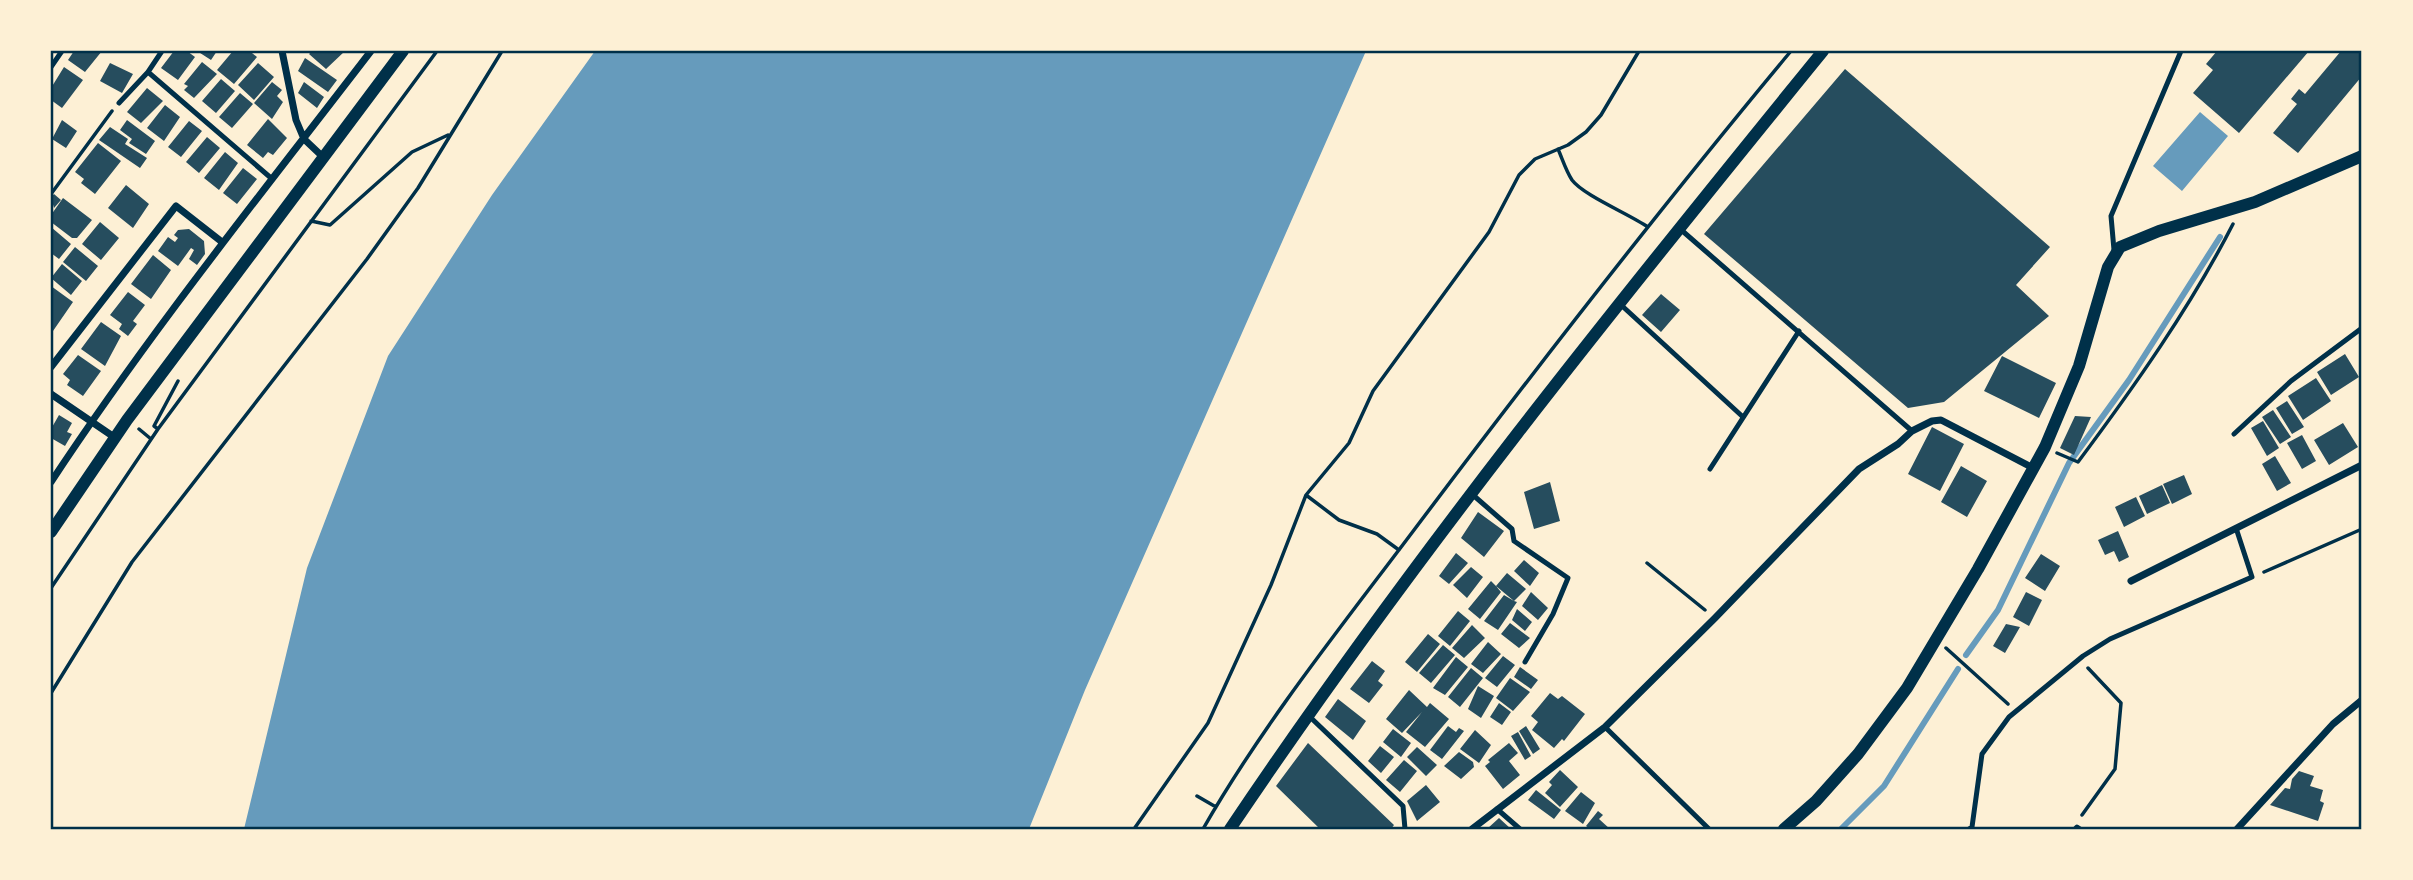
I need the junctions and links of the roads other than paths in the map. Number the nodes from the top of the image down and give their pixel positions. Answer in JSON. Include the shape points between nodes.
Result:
{"nodes":[{"id":1,"x":62,"y":51,"type":"edge"},
{"id":2,"x":162,"y":51,"type":"edge"},
{"id":3,"x":282,"y":51,"type":"edge"},
{"id":4,"x":371,"y":51,"type":"edge"},
{"id":5,"x":403,"y":51,"type":"edge"},
{"id":6,"x":1823,"y":51,"type":"edge"},
{"id":7,"x":2181,"y":51,"type":"edge"},
{"id":8,"x":51,"y":67,"type":"edge"},
{"id":9,"x":148,"y":72,"type":"junction"},
{"id":10,"x":119,"y":103,"type":"road end"},
{"id":11,"x":304,"y":139,"type":"junction"},
{"id":12,"x":323,"y":157,"type":"junction"},
{"id":13,"x":2360,"y":161,"type":"edge"},
{"id":14,"x":271,"y":178,"type":"junction"},
{"id":15,"x":1679,"y":228,"type":"junction"},
{"id":16,"x":222,"y":242,"type":"junction"},
{"id":17,"x":2115,"y":253,"type":"junction"},
{"id":18,"x":1620,"y":304,"type":"junction"},
{"id":19,"x":2362,"y":328,"type":"edge"},
{"id":20,"x":1799,"y":331,"type":"junction"},
{"id":21,"x":51,"y":367,"type":"edge"},
{"id":22,"x":51,"y":394,"type":"edge"},
{"id":23,"x":1743,"y":417,"type":"junction"},
{"id":24,"x":91,"y":421,"type":"junction"},
{"id":25,"x":1912,"y":430,"type":"junction"},
{"id":26,"x":2234,"y":433,"type":"dead end"},
{"id":27,"x":114,"y":438,"type":"junction"},
{"id":28,"x":2362,"y":465,"type":"edge"},
{"id":29,"x":2033,"y":468,"type":"junction"},
{"id":30,"x":1710,"y":469,"type":"dead end"},
{"id":31,"x":51,"y":482,"type":"edge"},
{"id":32,"x":1471,"y":493,"type":"junction"},
{"id":33,"x":2236,"y":528,"type":"junction"},
{"id":34,"x":51,"y":532,"type":"edge"},
{"id":35,"x":2131,"y":581,"type":"dead end"},
{"id":36,"x":1525,"y":662,"type":"dead end"},
{"id":37,"x":2362,"y":700,"type":"edge"},
{"id":38,"x":1307,"y":714,"type":"junction"},
{"id":39,"x":1605,"y":727,"type":"junction"},
{"id":40,"x":1497,"y":809,"type":"junction"},
{"id":41,"x":1230,"y":829,"type":"edge"},
{"id":42,"x":1405,"y":829,"type":"edge"},
{"id":43,"x":1472,"y":829,"type":"edge"},
{"id":44,"x":1520,"y":829,"type":"edge"},
{"id":45,"x":1709,"y":829,"type":"edge"},
{"id":46,"x":1784,"y":829,"type":"edge"},
{"id":47,"x":1969,"y":829,"type":"edge"},
{"id":48,"x":2237,"y":829,"type":"edge"}],
"edges":[{"from":1,"to":8,"type":"lane"},
{"from":2,"to":9,"type":"lane"},
{"from":3,"to":11,"type":"street"},
{"from":4,"to":11,"type":"street"},
{"from":5,"to":12,"type":"street"},
{"from":6,"to":15,"type":"street"},
{"from":7,"to":17,"type":"lane","via":[[2111,216]]},
{"from":9,"to":10,"type":"lane"},
{"from":9,"to":14,"type":"lane"},
{"from":11,"to":12,"type":"street"},
{"from":11,"to":14,"type":"street"},
{"from":12,"to":27,"type":"street"},
{"from":13,"to":17,"type":"street","via":[[2255,202],[2136,239]]},
{"from":14,"to":16,"type":"street"},
{"from":15,"to":18,"type":"street"},
{"from":15,"to":20,"type":"lane"},
{"from":16,"to":21,"type":"street","via":[[176,206]]},
{"from":16,"to":24,"type":"street"},
{"from":17,"to":29,"type":"street","via":[[2079,366]]},
{"from":18,"to":23,"type":"lane"},
{"from":18,"to":32,"type":"street"},
{"from":19,"to":26,"type":"lane","via":[[2301,373]]},
{"from":20,"to":23,"type":"lane"},
{"from":20,"to":25,"type":"lane"},
{"from":22,"to":24,"type":"street"},
{"from":23,"to":30,"type":"lane"},
{"from":24,"to":27,"type":"street"},
{"from":24,"to":31,"type":"street"},
{"from":25,"to":29,"type":"street","via":[[1941,420]]},
{"from":25,"to":39,"type":"street","via":[[1859,469]]},
{"from":27,"to":34,"type":"street"},
{"from":28,"to":33,"type":"street"},
{"from":29,"to":46,"type":"street","via":[[1937,639],[1858,754]]},
{"from":32,"to":36,"type":"lane","via":[[1512,529],[1514,541],[1568,578]]},
{"from":32,"to":38,"type":"street"},
{"from":33,"to":35,"type":"street"},
{"from":33,"to":47,"type":"lane","via":[[2252,577],[2110,639],[2016,711],[1982,754]]},
{"from":37,"to":48,"type":"street","via":[[2333,724]]},
{"from":38,"to":41,"type":"street"},
{"from":38,"to":42,"type":"lane","via":[[1403,806]]},
{"from":39,"to":40,"type":"street"},
{"from":39,"to":45,"type":"lane"},
{"from":40,"to":43,"type":"street"},
{"from":40,"to":44,"type":"lane"}]}
